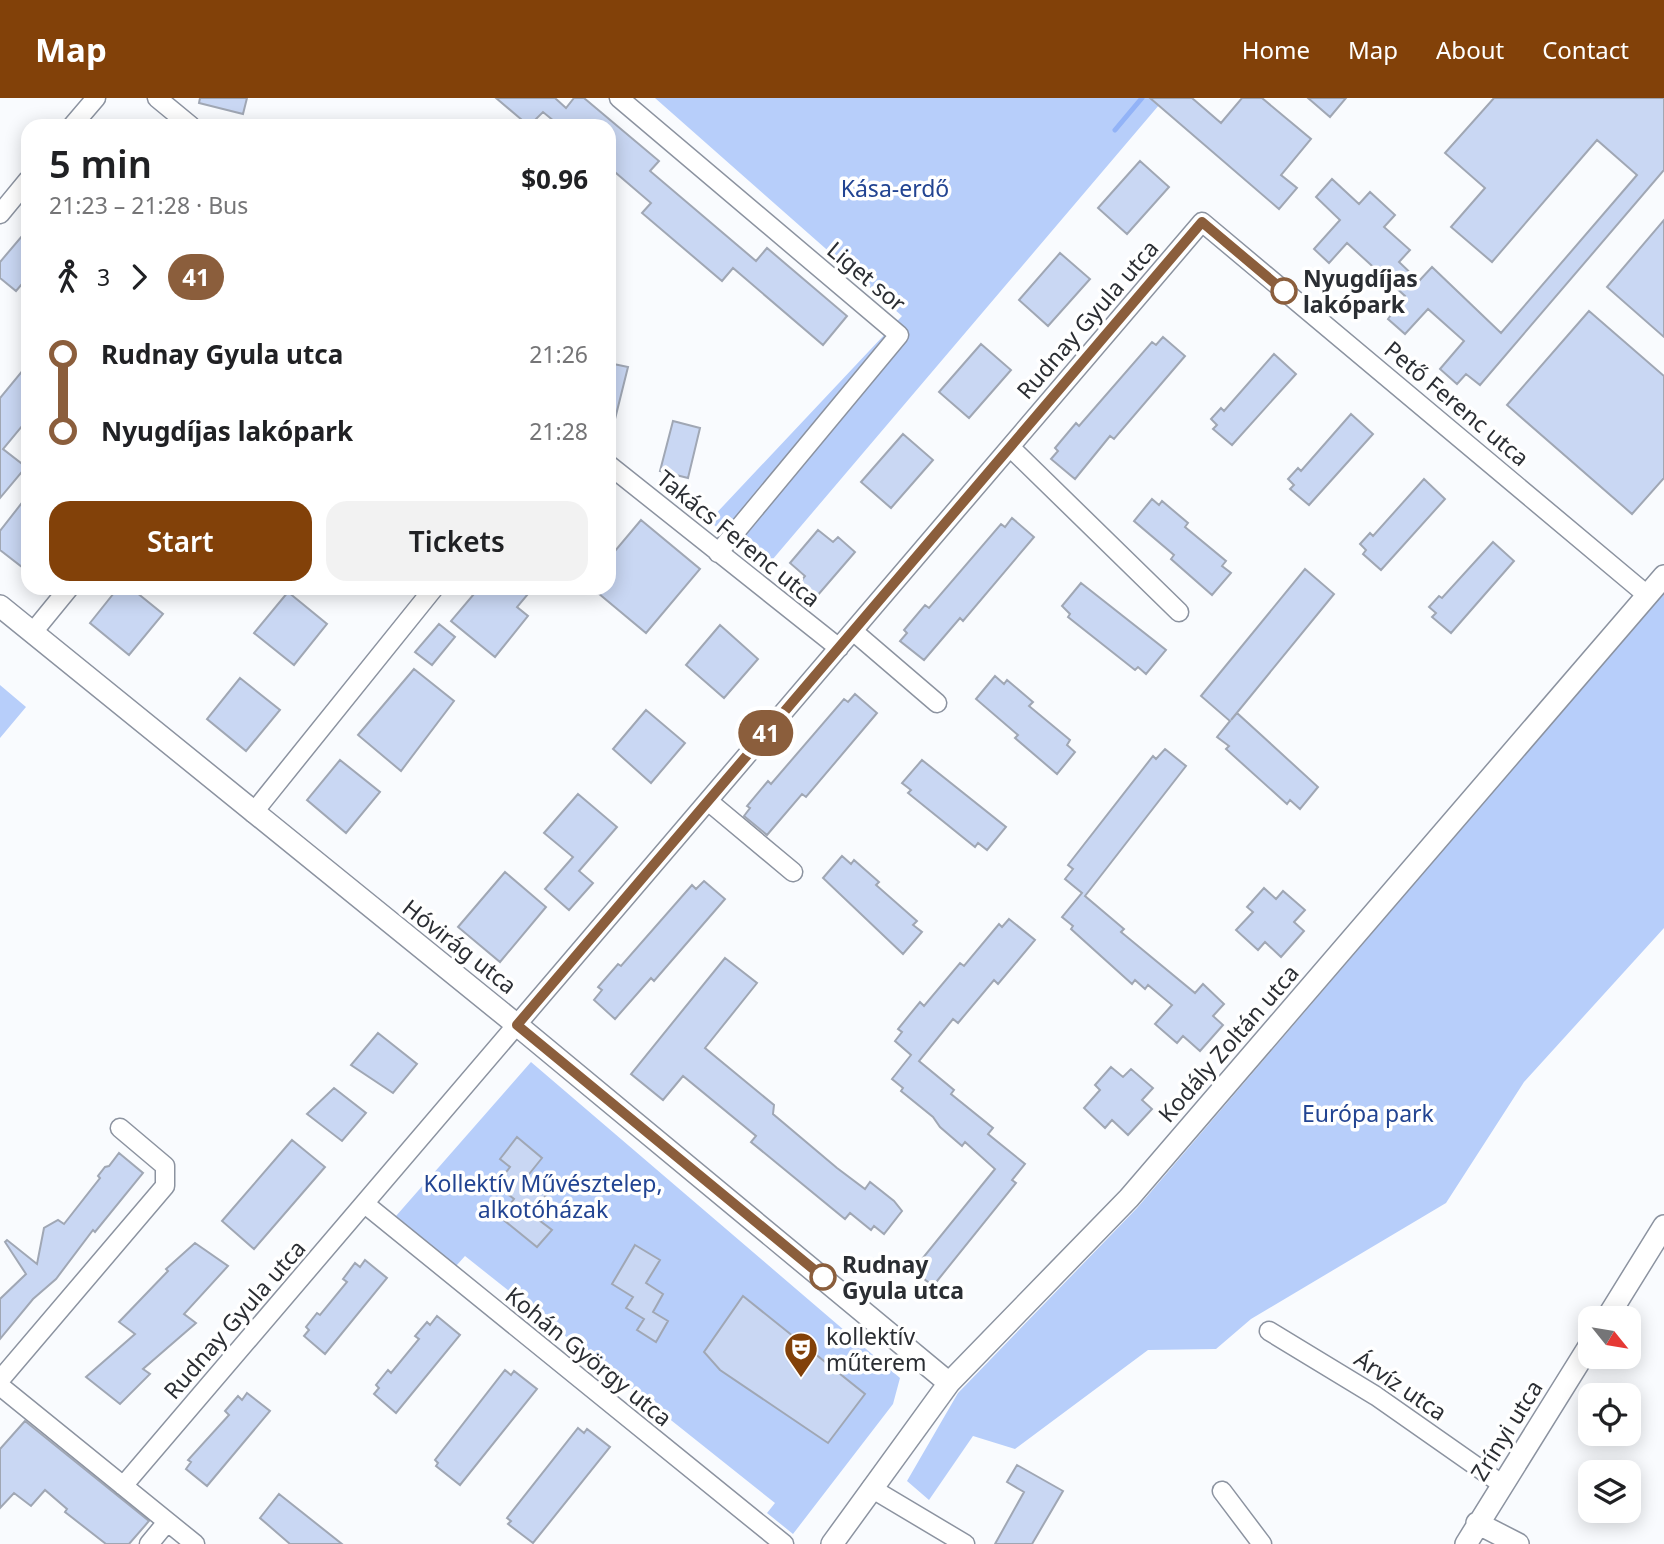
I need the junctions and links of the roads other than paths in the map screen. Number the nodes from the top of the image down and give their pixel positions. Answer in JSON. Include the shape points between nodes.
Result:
{"nodes":[{"id":1,"x":96,"y":98,"type":"edge"},
{"id":2,"x":157,"y":98,"type":"edge"},
{"id":3,"x":619,"y":98,"type":"edge"},
{"id":4,"x":78,"y":119,"type":"edge"},
{"id":5,"x":182,"y":119,"type":"edge"},
{"id":6,"x":21,"y":188,"type":"edge"},
{"id":7,"x":0,"y":214,"type":"edge"},
{"id":8,"x":1202,"y":222,"type":"joint"},
{"id":9,"x":1010,"y":447,"type":"junction"},
{"id":10,"x":616,"y":471,"type":"edge"},
{"id":11,"x":718,"y":553,"type":"junction"},
{"id":12,"x":1664,"y":576,"type":"edge"},
{"id":13,"x":63,"y":595,"type":"edge"},
{"id":14,"x":428,"y":595,"type":"edge"},
{"id":15,"x":1647,"y":595,"type":"junction"},
{"id":16,"x":0,"y":606,"type":"edge"},
{"id":17,"x":1179,"y":612,"type":"dead end"},
{"id":18,"x":853,"y":631,"type":"junction"},
{"id":19,"x":33,"y":632,"type":"junction"},
{"id":20,"x":839,"y":648,"type":"junction"},
{"id":21,"x":937,"y":703,"type":"dead end"},
{"id":22,"x":708,"y":801,"type":"junction"},
{"id":23,"x":253,"y":813,"type":"junction"},
{"id":24,"x":793,"y":872,"type":"dead end"},
{"id":25,"x":517,"y":1025,"type":"junction"},
{"id":26,"x":120,"y":1128,"type":"dead end"},
{"id":27,"x":365,"y":1204,"type":"junction"},
{"id":28,"x":1664,"y":1226,"type":"edge"},
{"id":29,"x":1614,"y":1306,"type":"edge"},
{"id":30,"x":1269,"y":1331,"type":"dead end"},
{"id":31,"x":1578,"y":1364,"type":"edge"},
{"id":32,"x":949,"y":1383,"type":"junction"},
{"id":33,"x":2,"y":1390,"type":"edge"},
{"id":34,"x":1503,"y":1485,"type":"junction"},
{"id":35,"x":123,"y":1486,"type":"junction"},
{"id":36,"x":871,"y":1488,"type":"junction"},
{"id":37,"x":1222,"y":1491,"type":"dead end"},
{"id":38,"x":167,"y":1522,"type":"junction"},
{"id":39,"x":1477,"y":1523,"type":"junction"},
{"id":40,"x":149,"y":1544,"type":"edge"},
{"id":41,"x":195,"y":1544,"type":"edge"},
{"id":42,"x":784,"y":1544,"type":"edge"},
{"id":43,"x":832,"y":1544,"type":"edge"},
{"id":44,"x":965,"y":1544,"type":"edge"},
{"id":45,"x":1262,"y":1544,"type":"edge"},
{"id":46,"x":1466,"y":1544,"type":"edge"},
{"id":47,"x":1518,"y":1544,"type":"edge"}],
"edges":[{"from":1,"to":4,"type":"street"},
{"from":2,"to":5,"type":"street"},
{"from":3,"to":11,"type":"street","name":"Liget sor","via":[[899,335]]},
{"from":6,"to":7,"type":"street"},
{"from":8,"to":9,"type":"street","name":"Rudnay Gyula utca"},
{"from":8,"to":15,"type":"street","name":"Pető Ferenc utca"},
{"from":9,"to":17,"type":"street"},
{"from":9,"to":18,"type":"street","name":"Rudnay Gyula utca"},
{"from":10,"to":11,"type":"street","name":"Takács Ferenc utca"},
{"from":11,"to":20,"type":"street","name":"Takács Ferenc utca"},
{"from":12,"to":15,"type":"street","name":"Kodály Zoltán utca"},
{"from":13,"to":19,"type":"street"},
{"from":14,"to":23,"type":"street"},
{"from":15,"to":32,"type":"street","name":"Kodály Zoltán utca","via":[[1129,1198]]},
{"from":16,"to":19,"type":"street","name":"Hóvirág utca"},
{"from":18,"to":20,"type":"street","name":"Rudnay Gyula utca"},
{"from":18,"to":21,"type":"street"},
{"from":19,"to":23,"type":"street","name":"Hóvirág utca"},
{"from":20,"to":22,"type":"street","name":"Rudnay Gyula utca"},
{"from":22,"to":24,"type":"street"},
{"from":22,"to":25,"type":"street","name":"Rudnay Gyula utca"},
{"from":23,"to":25,"type":"street","name":"Hóvirág utca"},
{"from":25,"to":27,"type":"street","name":"Rudnay Gyula utca"},
{"from":25,"to":32,"type":"street","name":"Hóvirág utca"},
{"from":26,"to":33,"type":"street","via":[[165,1166],[165,1186]]},
{"from":27,"to":35,"type":"street","name":"Rudnay Gyula utca"},
{"from":27,"to":42,"type":"street","name":"Kohán György utca"},
{"from":28,"to":29,"type":"street"},
{"from":30,"to":34,"type":"street","name":"Árvíz utca","via":[[1376,1396]]},
{"from":31,"to":34,"type":"street","name":"Zrínyi utca"},
{"from":32,"to":36,"type":"street","name":"Kodály Zoltán utca"},
{"from":33,"to":35,"type":"street"},
{"from":34,"to":39,"type":"street","name":"Zrínyi utca"},
{"from":35,"to":38,"type":"street"},
{"from":36,"to":43,"type":"street","name":"Kodály Zoltán utca"},
{"from":36,"to":44,"type":"street"},
{"from":37,"to":45,"type":"street"},
{"from":38,"to":40,"type":"street"},
{"from":38,"to":41,"type":"street"},
{"from":39,"to":46,"type":"street","name":"Zrínyi utca"},
{"from":39,"to":47,"type":"street"}]}
